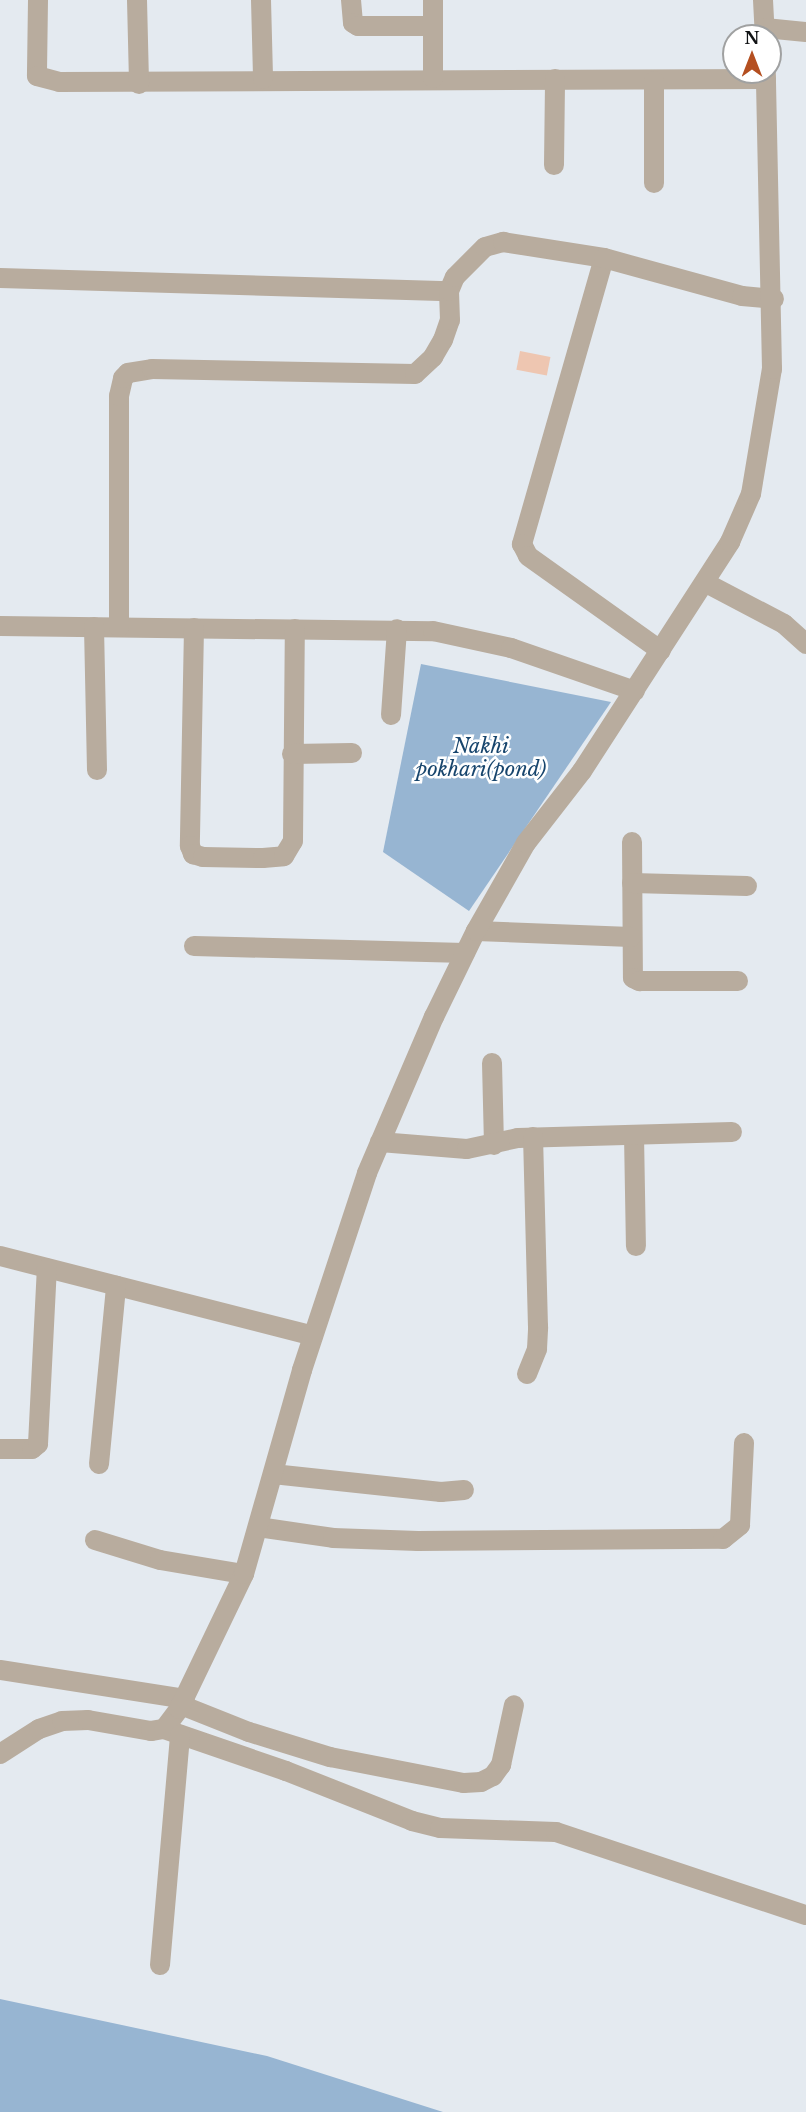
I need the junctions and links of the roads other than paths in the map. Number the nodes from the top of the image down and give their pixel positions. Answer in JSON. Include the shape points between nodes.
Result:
{"nodes":[{"id":1,"x":38,"y":0,"type":"edge"},
{"id":2,"x":137,"y":0,"type":"edge"},
{"id":3,"x":261,"y":0,"type":"edge"},
{"id":4,"x":351,"y":0,"type":"edge"},
{"id":5,"x":433,"y":0,"type":"edge"},
{"id":6,"x":763,"y":0,"type":"edge"},
{"id":7,"x":764,"y":24,"type":"edge"},
{"id":8,"x":433,"y":26,"type":"junction"},
{"id":9,"x":782,"y":32,"type":"edge"},
{"id":10,"x":806,"y":32,"type":"edge"},
{"id":11,"x":722,"y":77,"type":"edge"},
{"id":12,"x":433,"y":78,"type":"junction"},
{"id":13,"x":263,"y":79,"type":"junction"},
{"id":14,"x":555,"y":79,"type":"junction"},
{"id":15,"x":654,"y":81,"type":"junction"},
{"id":16,"x":139,"y":84,"type":"junction"},
{"id":17,"x":766,"y":84,"type":"edge"},
{"id":18,"x":554,"y":165,"type":"dead end"},
{"id":19,"x":654,"y":183,"type":"dead end"},
{"id":20,"x":604,"y":258,"type":"junction"},
{"id":21,"x":0,"y":278,"type":"edge"},
{"id":22,"x":449,"y":291,"type":"junction"},
{"id":23,"x":774,"y":299,"type":"junction"},
{"id":24,"x":706,"y":583,"type":"junction"},
{"id":25,"x":0,"y":626,"type":"edge"},
{"id":26,"x":94,"y":627,"type":"junction"},
{"id":27,"x":119,"y":627,"type":"junction"},
{"id":28,"x":194,"y":628,"type":"junction"},
{"id":29,"x":295,"y":629,"type":"junction"},
{"id":30,"x":397,"y":629,"type":"junction"},
{"id":31,"x":806,"y":644,"type":"edge"},
{"id":32,"x":661,"y":651,"type":"junction"},
{"id":33,"x":634,"y":691,"type":"junction"},
{"id":34,"x":391,"y":715,"type":"dead end"},
{"id":35,"x":352,"y":753,"type":"dead end"},
{"id":36,"x":292,"y":754,"type":"junction"},
{"id":37,"x":97,"y":770,"type":"dead end"},
{"id":38,"x":632,"y":842,"type":"dead end"},
{"id":39,"x":632,"y":884,"type":"junction"},
{"id":40,"x":747,"y":886,"type":"dead end"},
{"id":41,"x":476,"y":931,"type":"junction"},
{"id":42,"x":631,"y":937,"type":"junction"},
{"id":43,"x":194,"y":946,"type":"dead end"},
{"id":44,"x":465,"y":953,"type":"junction"},
{"id":45,"x":738,"y":981,"type":"dead end"},
{"id":46,"x":492,"y":1063,"type":"dead end"},
{"id":47,"x":732,"y":1132,"type":"dead end"},
{"id":48,"x":634,"y":1135,"type":"junction"},
{"id":49,"x":533,"y":1137,"type":"junction"},
{"id":50,"x":380,"y":1142,"type":"junction"},
{"id":51,"x":494,"y":1144,"type":"junction"},
{"id":52,"x":636,"y":1246,"type":"dead end"},
{"id":53,"x":0,"y":1256,"type":"edge"},
{"id":54,"x":46,"y":1268,"type":"junction"},
{"id":55,"x":116,"y":1286,"type":"junction"},
{"id":56,"x":313,"y":1336,"type":"junction"},
{"id":57,"x":527,"y":1374,"type":"dead end"},
{"id":58,"x":744,"y":1443,"type":"dead end"},
{"id":59,"x":0,"y":1449,"type":"edge"},
{"id":60,"x":99,"y":1464,"type":"dead end"},
{"id":61,"x":273,"y":1474,"type":"junction"},
{"id":62,"x":464,"y":1490,"type":"dead end"},
{"id":63,"x":258,"y":1527,"type":"junction"},
{"id":64,"x":95,"y":1540,"type":"dead end"},
{"id":65,"x":244,"y":1575,"type":"junction"},
{"id":66,"x":0,"y":1670,"type":"edge"},
{"id":67,"x":514,"y":1704,"type":"dead end"},
{"id":68,"x":177,"y":1716,"type":"junction"},
{"id":69,"x":0,"y":1754,"type":"edge"},
{"id":70,"x":806,"y":1915,"type":"edge"},
{"id":71,"x":160,"y":1965,"type":"dead end"}],
"edges":[{"from":1,"to":16,"type":"street","via":[[38,76],[59,82]]},
{"from":2,"to":16,"type":"street"},
{"from":3,"to":13,"type":"street"},
{"from":4,"to":8,"type":"street","via":[[353,23],[358,26]]},
{"from":5,"to":8,"type":"street"},
{"from":6,"to":7,"type":"street"},
{"from":8,"to":12,"type":"street"},
{"from":9,"to":10,"type":"street"},
{"from":11,"to":15,"type":"street"},
{"from":12,"to":13,"type":"street"},
{"from":12,"to":14,"type":"street"},
{"from":13,"to":16,"type":"street"},
{"from":14,"to":15,"type":"street"},
{"from":14,"to":18,"type":"street"},
{"from":15,"to":19,"type":"street"},
{"from":17,"to":23,"type":"street"},
{"from":20,"to":22,"type":"street","via":[[503,242],[486,247],[469,260]]},
{"from":20,"to":23,"type":"street","via":[[742,296]]},
{"from":20,"to":32,"type":"street","via":[[522,544],[528,556]]},
{"from":21,"to":22,"type":"street"},
{"from":22,"to":27,"type":"street","via":[[450,320],[443,340],[433,357],[415,374],[152,369],[128,373],[123,378],[119,396]]},
{"from":23,"to":24,"type":"street","via":[[772,369],[751,494]]},
{"from":24,"to":31,"type":"street","via":[[777,619]]},
{"from":24,"to":32,"type":"street"},
{"from":25,"to":26,"type":"street"},
{"from":26,"to":27,"type":"street"},
{"from":26,"to":37,"type":"street"},
{"from":27,"to":28,"type":"street"},
{"from":28,"to":29,"type":"street"},
{"from":28,"to":36,"type":"street","via":[[190,828],[193,854],[274,857],[284,856],[291,849]]},
{"from":29,"to":30,"type":"street"},
{"from":29,"to":36,"type":"street"},
{"from":30,"to":33,"type":"street","via":[[466,636]]},
{"from":30,"to":34,"type":"street"},
{"from":32,"to":33,"type":"street"},
{"from":33,"to":41,"type":"street","via":[[582,771],[526,843]]},
{"from":35,"to":36,"type":"street"},
{"from":38,"to":39,"type":"street"},
{"from":39,"to":40,"type":"street"},
{"from":39,"to":42,"type":"street"},
{"from":41,"to":42,"type":"street"},
{"from":41,"to":44,"type":"street"},
{"from":42,"to":45,"type":"street","via":[[631,970],[633,978],[639,981]]},
{"from":43,"to":44,"type":"street"},
{"from":44,"to":50,"type":"street"},
{"from":46,"to":51,"type":"street"},
{"from":47,"to":48,"type":"street"},
{"from":48,"to":49,"type":"street"},
{"from":48,"to":52,"type":"street"},
{"from":49,"to":51,"type":"street"},
{"from":49,"to":57,"type":"street","via":[[538,1327],[537,1349]]},
{"from":50,"to":51,"type":"street","via":[[467,1149]]},
{"from":50,"to":56,"type":"street"},
{"from":53,"to":54,"type":"street"},
{"from":54,"to":55,"type":"street"},
{"from":54,"to":59,"type":"street","via":[[38,1444],[32,1449]]},
{"from":55,"to":56,"type":"street"},
{"from":55,"to":60,"type":"street"},
{"from":56,"to":61,"type":"street"},
{"from":58,"to":63,"type":"street","via":[[740,1525],[723,1539],[418,1541],[333,1538]]},
{"from":61,"to":62,"type":"street","via":[[399,1488]]},
{"from":61,"to":63,"type":"street"},
{"from":63,"to":65,"type":"street"},
{"from":64,"to":65,"type":"street","via":[[160,1560]]},
{"from":65,"to":68,"type":"street"},
{"from":66,"to":68,"type":"street"},
{"from":67,"to":68,"type":"street","via":[[501,1765],[487,1779],[464,1783],[330,1757],[249,1732]]},
{"from":68,"to":69,"type":"street","via":[[129,1728],[88,1720],[62,1721],[39,1729]]},
{"from":68,"to":70,"type":"street","via":[[412,1821],[440,1828],[556,1832]]},
{"from":68,"to":71,"type":"street"}]}
